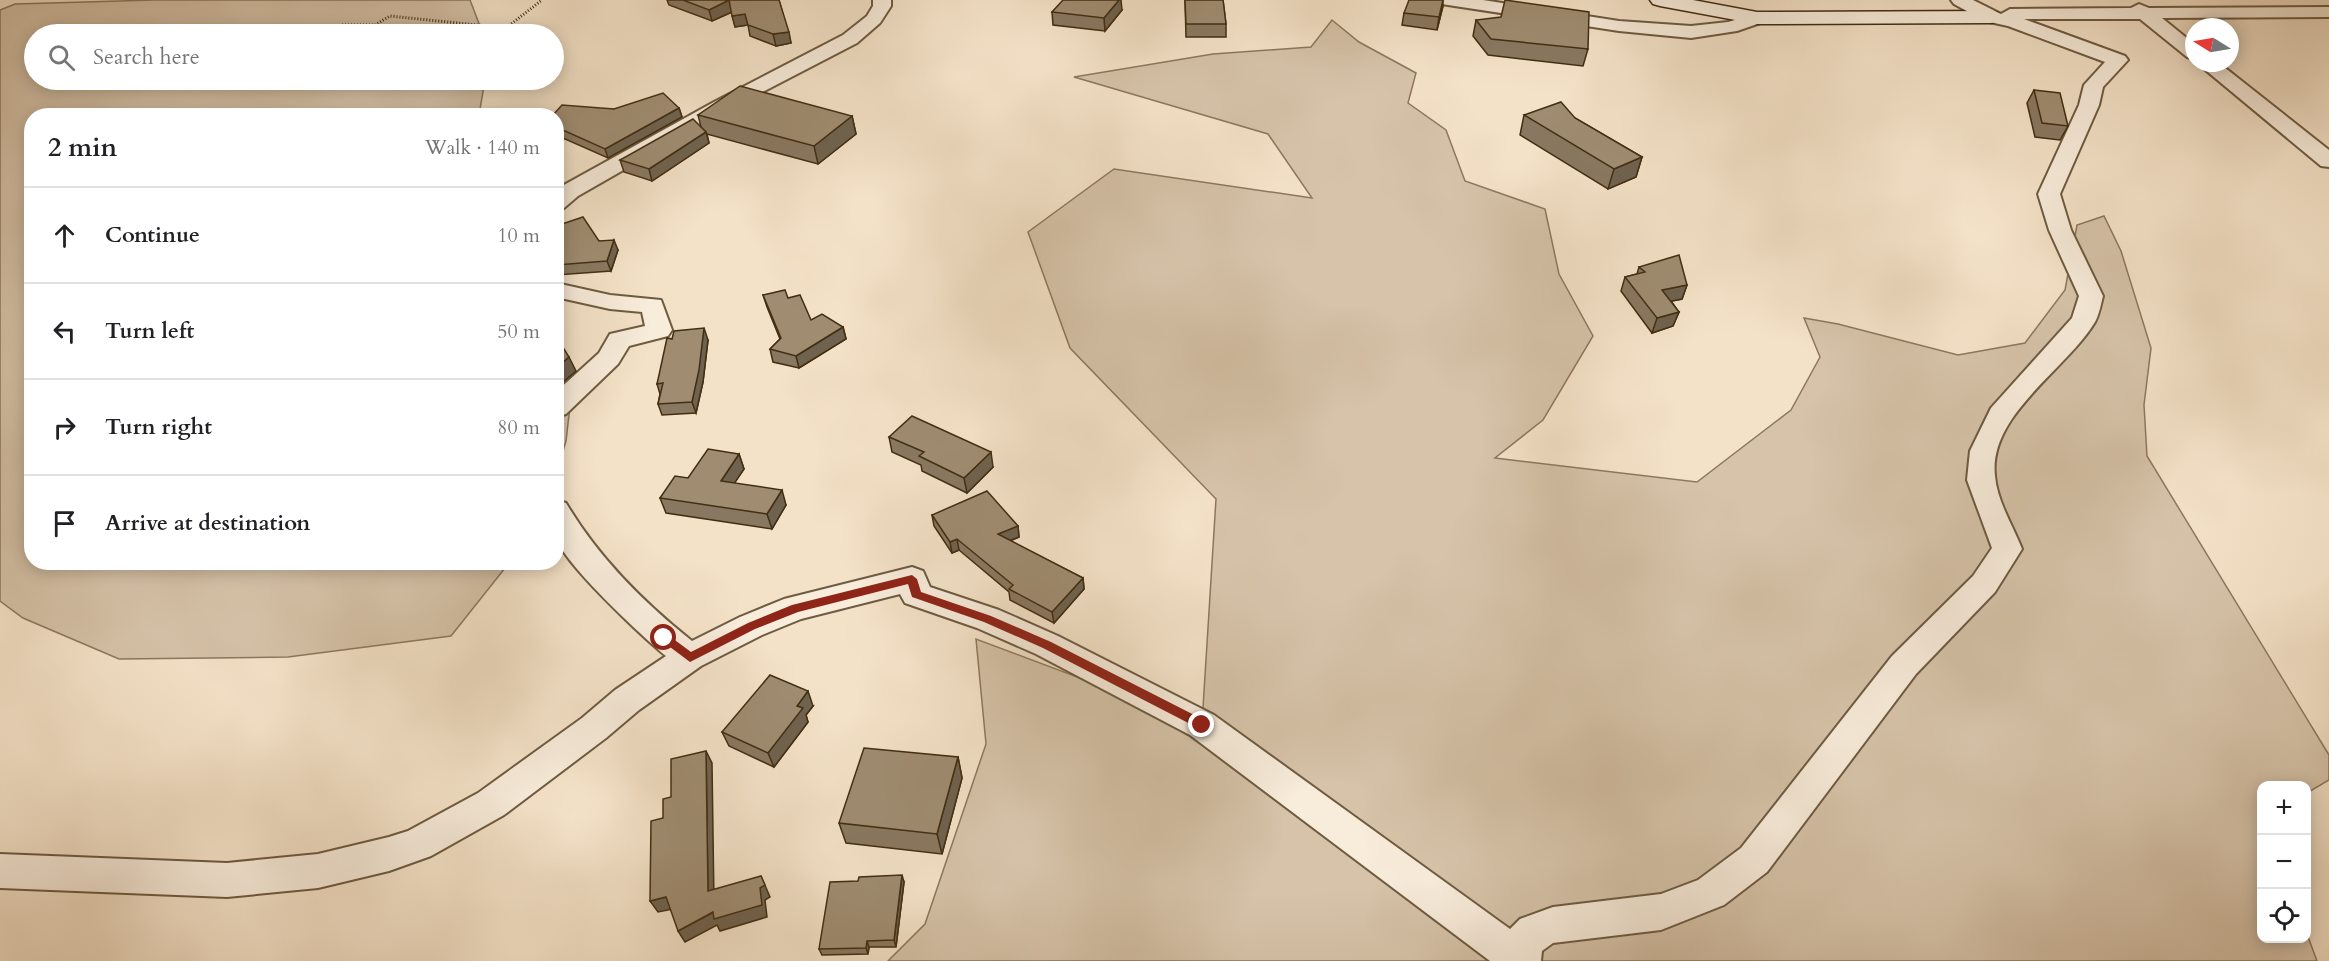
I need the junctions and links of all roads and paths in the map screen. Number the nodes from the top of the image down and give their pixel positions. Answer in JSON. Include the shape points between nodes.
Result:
{"nodes":[{"id":1,"x":542,"y":0,"type":"edge"},
{"id":2,"x":882,"y":0,"type":"edge"},
{"id":3,"x":888,"y":0,"type":"edge"},
{"id":4,"x":1448,"y":0,"type":"edge"},
{"id":5,"x":1660,"y":0,"type":"edge"},
{"id":6,"x":1960,"y":0,"type":"edge"},
{"id":7,"x":2128,"y":0,"type":"edge"},
{"id":8,"x":2144,"y":12,"type":"junction"},
{"id":9,"x":2329,"y":12,"type":"edge"},
{"id":10,"x":1991,"y":17,"type":"junction"},
{"id":11,"x":1757,"y":18,"type":"junction"},
{"id":12,"x":377,"y":24,"type":"edge"},
{"id":13,"x":467,"y":24,"type":"edge"},
{"id":14,"x":511,"y":24,"type":"edge"},
{"id":15,"x":2185,"y":46,"type":"edge"},
{"id":16,"x":2218,"y":72,"type":"edge"},
{"id":17,"x":2329,"y":161,"type":"edge"},
{"id":18,"x":564,"y":196,"type":"edge"},
{"id":19,"x":564,"y":292,"type":"edge"},
{"id":20,"x":564,"y":400,"type":"edge"},
{"id":21,"x":564,"y":527,"type":"edge"},
{"id":22,"x":690,"y":657,"type":"junction"},
{"id":23,"x":0,"y":871,"type":"edge"},
{"id":24,"x":1521,"y":961,"type":"edge"}],
"edges":[{"from":1,"to":14,"type":"path"},
{"from":2,"to":3,"type":"street"},
{"from":2,"to":18,"type":"street","via":[[874,19],[850,39],[721,106]]},
{"from":4,"to":11,"type":"street","via":[[1619,26],[1691,32],[1731,27]]},
{"from":5,"to":11,"type":"street"},
{"from":6,"to":10,"type":"street"},
{"from":7,"to":8,"type":"street"},
{"from":8,"to":9,"type":"street"},
{"from":8,"to":10,"type":"street"},
{"from":8,"to":15,"type":"street"},
{"from":10,"to":11,"type":"street"},
{"from":10,"to":24,"type":"street","via":[[2118,60],[2094,85],[2089,105],[2049,194],[2060,230],[2091,296],[2084,320],[2024,388],[2014,394],[1990,430],[1980,474],[2007,549],[1984,584],[1904,665],[1754,860],[1711,893],[1661,912],[1553,925],[1534,932],[1524,942]]},
{"from":12,"to":13,"type":"path","via":[[390,16]]},
{"from":16,"to":17,"type":"street"},
{"from":19,"to":20,"type":"street","via":[[610,302],[652,304],[659,330],[619,340],[609,358]]},
{"from":21,"to":22,"type":"street","via":[[595,566],[664,638]]},
{"from":22,"to":23,"type":"street","via":[[491,804],[418,844],[389,854],[318,871],[227,880]]},
{"from":22,"to":24,"type":"street","via":[[795,608],[912,579],[916,594],[1047,645],[1202,725]]}]}
